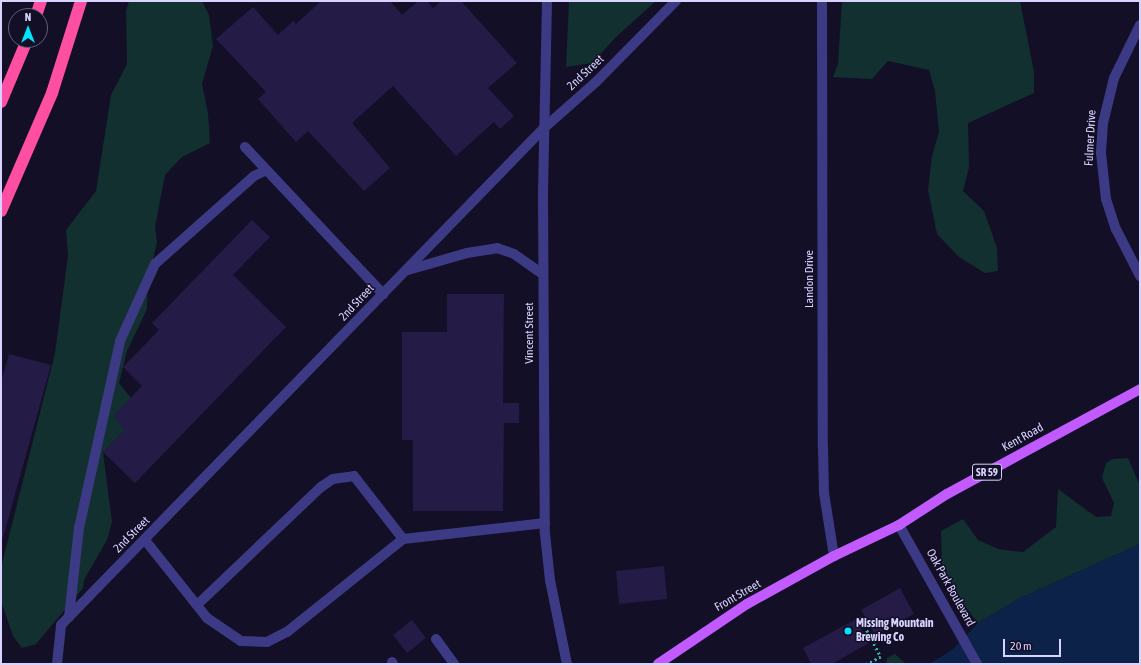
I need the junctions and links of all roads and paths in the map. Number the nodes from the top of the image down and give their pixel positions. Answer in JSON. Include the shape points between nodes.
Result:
{"nodes":[{"id":1,"x":81,"y":1,"type":"edge"},
{"id":2,"x":547,"y":1,"type":"edge"},
{"id":3,"x":676,"y":1,"type":"edge"},
{"id":4,"x":822,"y":1,"type":"edge"},
{"id":5,"x":1140,"y":25,"type":"edge"},
{"id":6,"x":24,"y":48,"type":"edge"},
{"id":7,"x":1,"y":102,"type":"edge"},
{"id":8,"x":544,"y":128,"type":"junction"},
{"id":9,"x":245,"y":147,"type":"dead end"},
{"id":10,"x":267,"y":170,"type":"junction"},
{"id":11,"x":1,"y":211,"type":"edge"},
{"id":12,"x":406,"y":270,"type":"junction"},
{"id":13,"x":544,"y":274,"type":"junction"},
{"id":14,"x":1140,"y":276,"type":"edge"},
{"id":15,"x":384,"y":294,"type":"junction"},
{"id":16,"x":1140,"y":389,"type":"edge"},
{"id":17,"x":545,"y":523,"type":"junction"},
{"id":18,"x":899,"y":525,"type":"junction"},
{"id":19,"x":403,"y":538,"type":"junction"},
{"id":20,"x":145,"y":540,"type":"junction"},
{"id":21,"x":834,"y":556,"type":"junction"},
{"id":22,"x":197,"y":605,"type":"junction"},
{"id":23,"x":69,"y":617,"type":"junction"},
{"id":24,"x":860,"y":617,"type":"dead end"},
{"id":25,"x":436,"y":639,"type":"dead end"},
{"id":26,"x":57,"y":664,"type":"edge"},
{"id":27,"x":454,"y":664,"type":"edge"},
{"id":28,"x":567,"y":664,"type":"edge"},
{"id":29,"x":658,"y":664,"type":"edge"},
{"id":30,"x":867,"y":664,"type":"edge"},
{"id":31,"x":977,"y":664,"type":"edge"}],
"edges":[{"from":1,"to":11,"type":"highway","via":[[52,93]]},
{"from":2,"to":8,"type":"street","name":"Vincent Street"},
{"from":3,"to":8,"type":"street","name":"2nd Street","via":[[596,82]]},
{"from":4,"to":21,"type":"street","name":"Landon Drive","via":[[823,447],[824,492]]},
{"from":5,"to":14,"type":"street","name":"Fulmer Drive","via":[[1114,78],[1103,123],[1101,153],[1103,184],[1111,214]]},
{"from":6,"to":7,"type":"highway"},
{"from":8,"to":12,"type":"street","name":"2nd Street"},
{"from":8,"to":13,"type":"street","name":"Vincent Street"},
{"from":9,"to":10,"type":"street"},
{"from":10,"to":15,"type":"street"},
{"from":10,"to":23,"type":"street","via":[[254,176],[155,264],[120,341],[79,528]]},
{"from":12,"to":13,"type":"street","via":[[466,253],[497,248],[514,254]]},
{"from":12,"to":15,"type":"street","name":"2nd Street"},
{"from":13,"to":17,"type":"street","name":"Vincent Street"},
{"from":15,"to":20,"type":"street","name":"2nd Street"},
{"from":16,"to":18,"type":"main road","name":"Kent Road","number":"SR 59","via":[[947,494]]},
{"from":17,"to":19,"type":"street"},
{"from":17,"to":28,"type":"street","name":"Vincent Street","via":[[550,580]]},
{"from":18,"to":21,"type":"main road","name":"Kent Road","number":"SR 59"},
{"from":18,"to":31,"type":"street","name":"Oak Park Boulevard"},
{"from":19,"to":22,"type":"street","via":[[287,632],[267,642],[241,641],[207,618]]},
{"from":19,"to":22,"type":"street","via":[[354,476],[333,479],[320,487]]},
{"from":20,"to":22,"type":"street"},
{"from":20,"to":23,"type":"street","name":"2nd Street"},
{"from":21,"to":29,"type":"main road","name":"Front Street","number":"SR 59","via":[[747,604]]},
{"from":23,"to":26,"type":"street","name":"2nd Street","via":[[60,625]]},
{"from":24,"to":30,"type":"path","via":[[881,656]]},
{"from":25,"to":27,"type":"street"}]}
